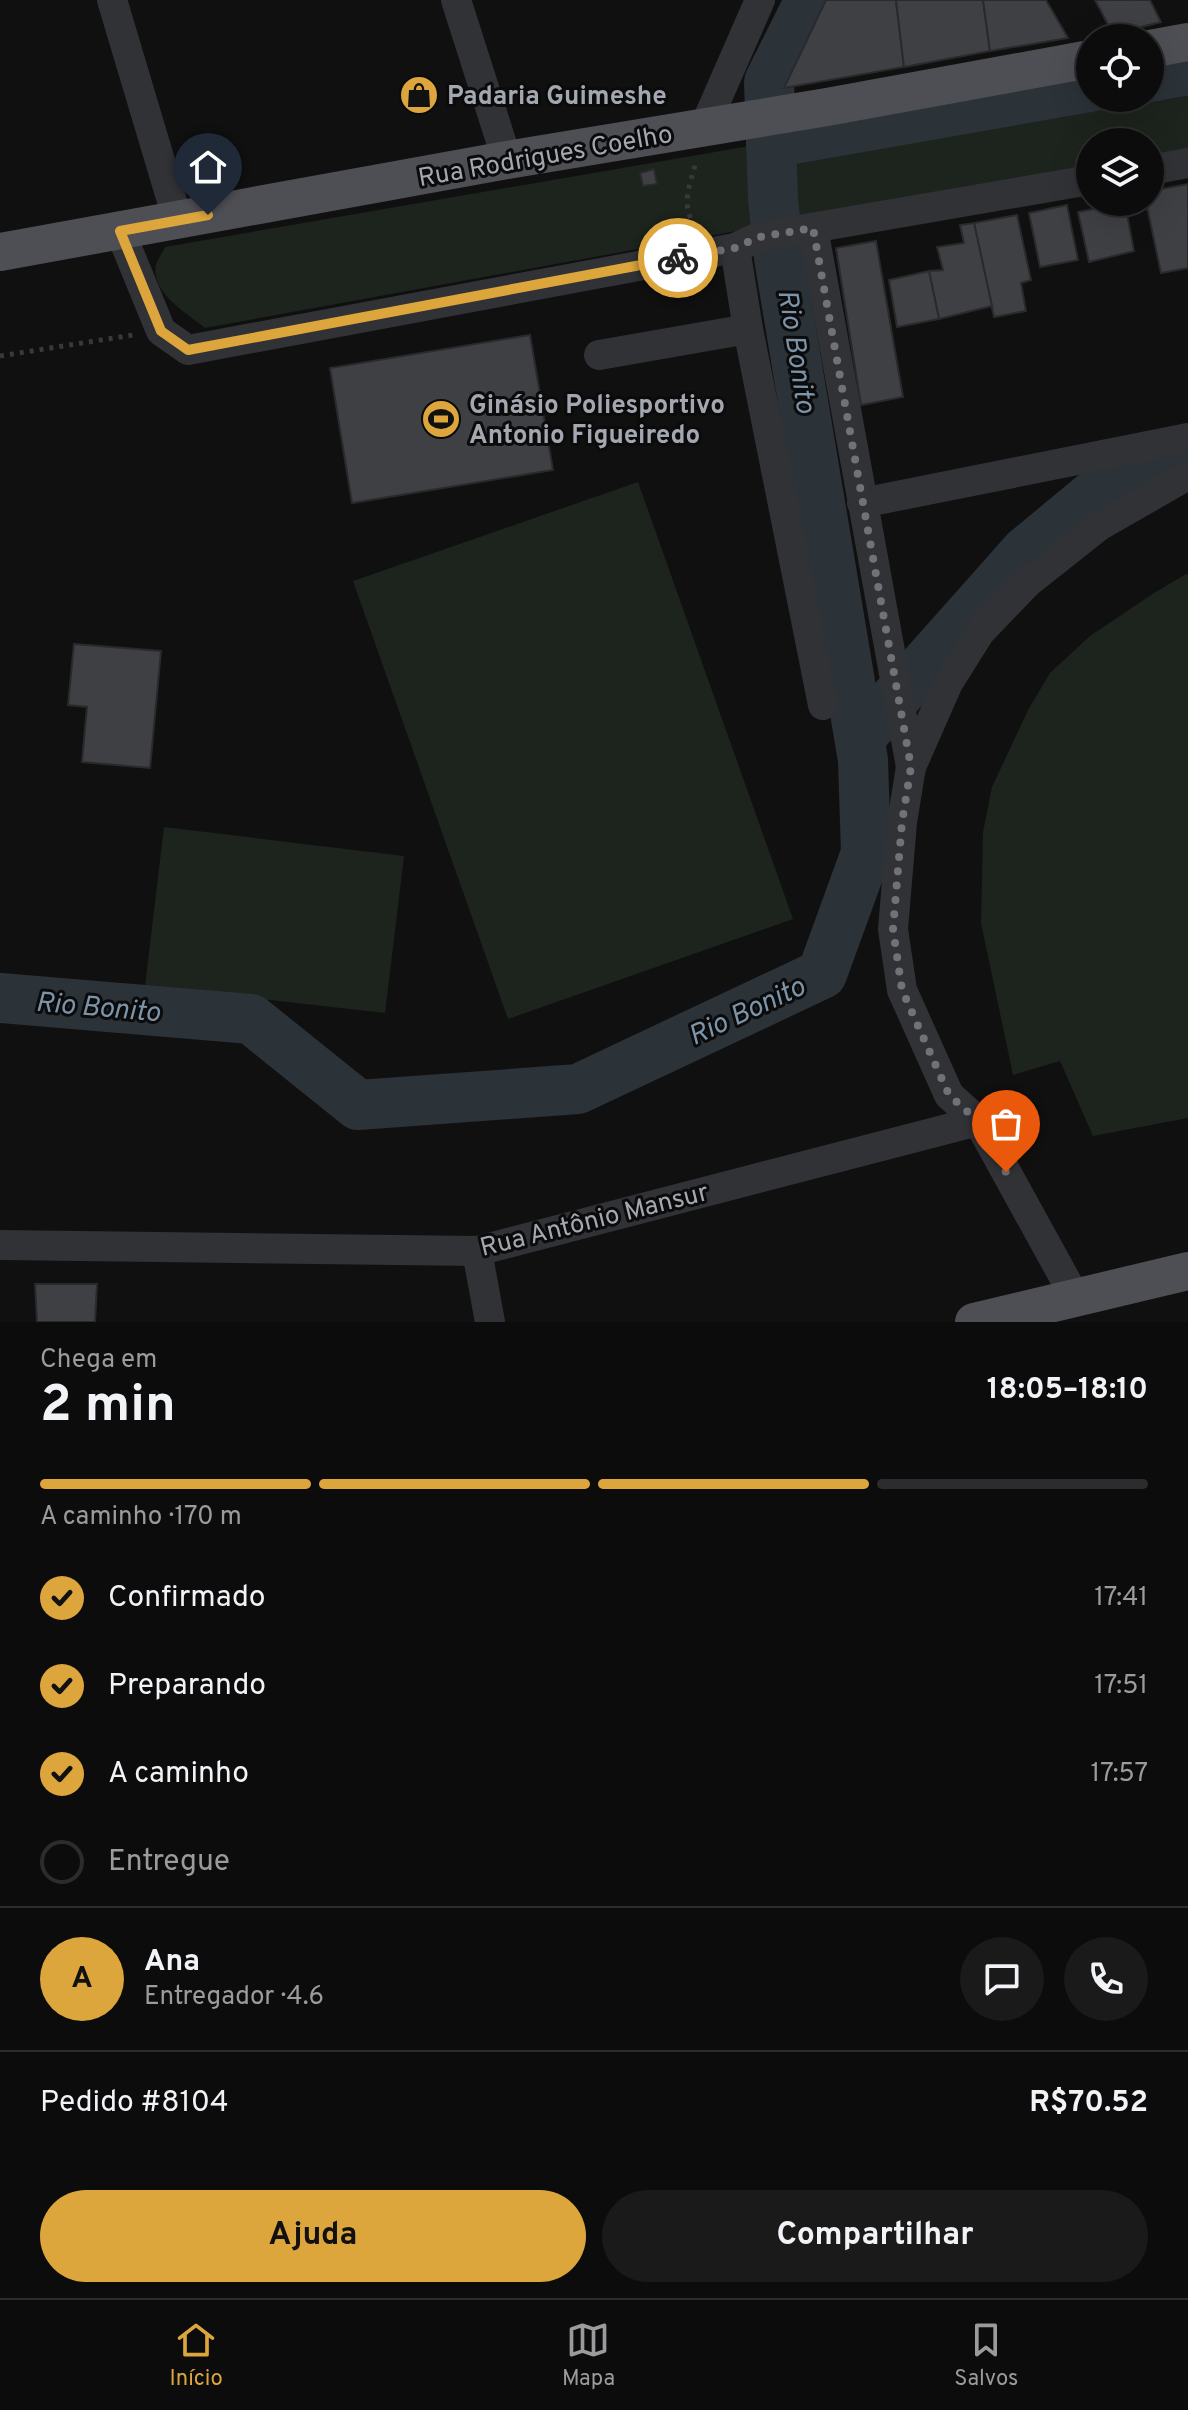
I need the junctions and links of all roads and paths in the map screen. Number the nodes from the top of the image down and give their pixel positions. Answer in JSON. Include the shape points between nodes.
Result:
{"nodes":[{"id":1,"x":112,"y":0,"type":"edge"},
{"id":2,"x":456,"y":0,"type":"edge"},
{"id":3,"x":760,"y":0,"type":"edge"},
{"id":4,"x":1188,"y":42,"type":"edge"},
{"id":5,"x":1164,"y":46,"type":"edge"},
{"id":6,"x":1076,"y":62,"type":"edge"},
{"id":7,"x":704,"y":128,"type":"junction"},
{"id":8,"x":507,"y":160,"type":"junction"},
{"id":9,"x":1188,"y":163,"type":"edge"},
{"id":10,"x":1164,"y":167,"type":"edge"},
{"id":11,"x":1076,"y":182,"type":"edge"},
{"id":12,"x":178,"y":221,"type":"junction"},
{"id":13,"x":804,"y":229,"type":"junction"},
{"id":14,"x":120,"y":231,"type":"junction"},
{"id":15,"x":697,"y":231,"type":"dead end"},
{"id":16,"x":747,"y":242,"type":"junction"},
{"id":17,"x":0,"y":252,"type":"edge"},
{"id":18,"x":748,"y":329,"type":"junction"},
{"id":19,"x":161,"y":331,"type":"junction"},
{"id":20,"x":599,"y":355,"type":"dead end"},
{"id":21,"x":0,"y":356,"type":"edge"},
{"id":22,"x":1188,"y":438,"type":"edge"},
{"id":23,"x":1188,"y":475,"type":"edge"},
{"id":24,"x":862,"y":503,"type":"junction"},
{"id":25,"x":823,"y":705,"type":"dead end"},
{"id":26,"x":911,"y":767,"type":"junction"},
{"id":27,"x":978,"y":1121,"type":"junction"},
{"id":28,"x":0,"y":1245,"type":"edge"},
{"id":29,"x":477,"y":1251,"type":"junction"},
{"id":30,"x":1188,"y":1271,"type":"edge"},
{"id":31,"x":1075,"y":1297,"type":"junction"},
{"id":32,"x":490,"y":1322,"type":"edge"},
{"id":33,"x":974,"y":1322,"type":"edge"}],
"edges":[{"from":1,"to":12,"type":"street"},
{"from":2,"to":8,"type":"street"},
{"from":3,"to":7,"type":"street"},
{"from":4,"to":5,"type":"main road"},
{"from":6,"to":7,"type":"main road","name":"Rua Rodrigues Coelho"},
{"from":7,"to":8,"type":"main road","name":"Rua Rodrigues Coelho"},
{"from":7,"to":15,"type":"path","via":[[686,199]]},
{"from":8,"to":12,"type":"main road","name":"Rua Rodrigues Coelho"},
{"from":9,"to":10,"type":"street"},
{"from":11,"to":13,"type":"street"},
{"from":12,"to":14,"type":"main road","name":"Rua Rodrigues Coelho"},
{"from":13,"to":16,"type":"street"},
{"from":13,"to":24,"type":"street"},
{"from":14,"to":17,"type":"main road","name":"Rua Rodrigues Coelho"},
{"from":14,"to":19,"type":"street"},
{"from":16,"to":18,"type":"street"},
{"from":16,"to":19,"type":"street","via":[[188,350]]},
{"from":18,"to":20,"type":"street"},
{"from":18,"to":25,"type":"street"},
{"from":19,"to":21,"type":"path"},
{"from":22,"to":24,"type":"street"},
{"from":23,"to":26,"type":"street","via":[[1099,526],[1027,583],[980,632],[948,683]]},
{"from":24,"to":26,"type":"street"},
{"from":26,"to":27,"type":"street","via":[[893,929],[902,990],[949,1095]]},
{"from":27,"to":29,"type":"street","name":"Rua Antônio Mansur"},
{"from":27,"to":31,"type":"street"},
{"from":28,"to":29,"type":"street","name":"Rua Antônio Mansur"},
{"from":29,"to":32,"type":"street"},
{"from":30,"to":31,"type":"main road"},
{"from":31,"to":33,"type":"main road"}]}
